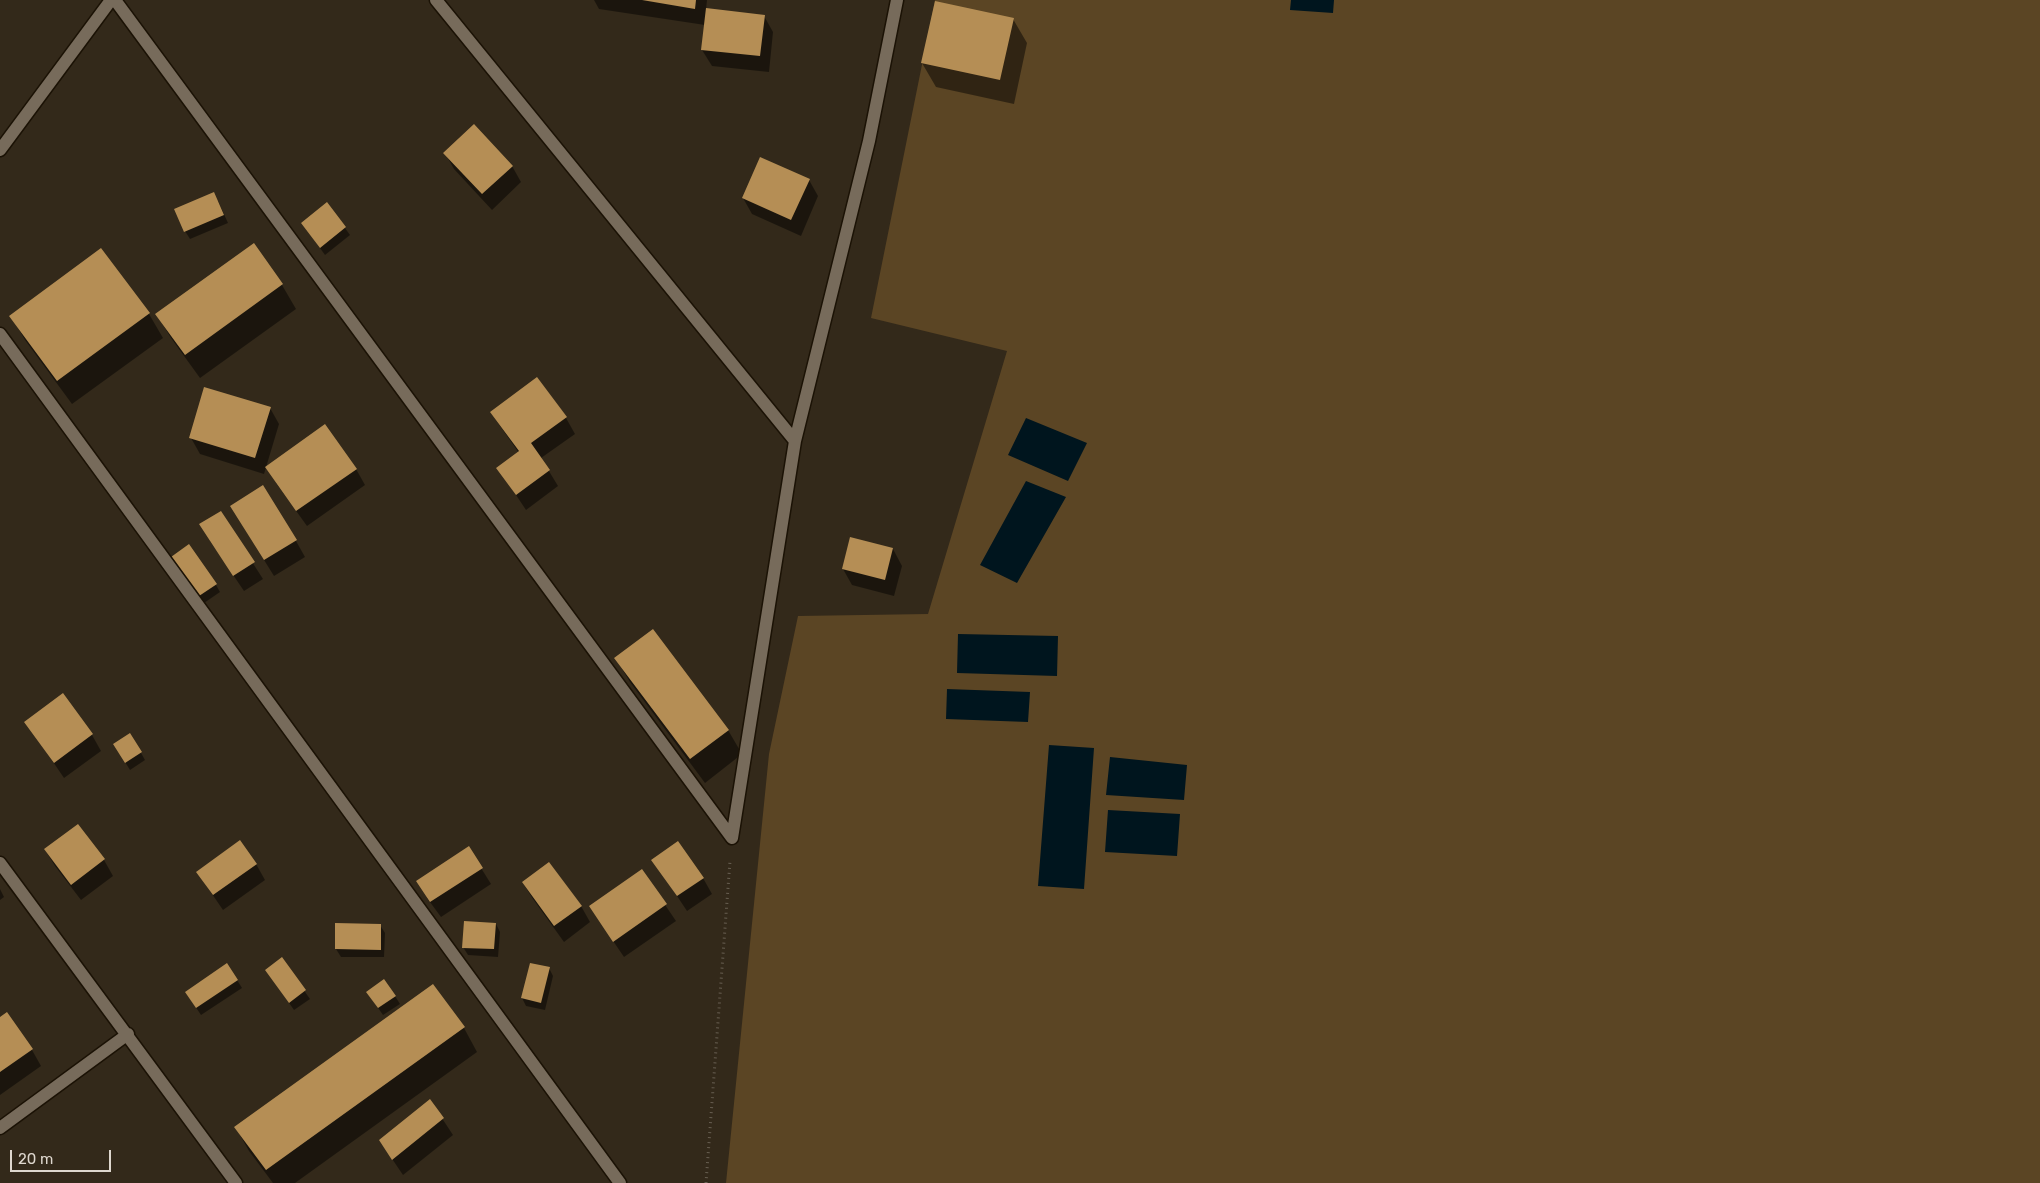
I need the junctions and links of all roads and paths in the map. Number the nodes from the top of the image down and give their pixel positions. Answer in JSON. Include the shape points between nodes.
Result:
{"nodes":[{"id":1,"x":111,"y":0,"type":"edge"},
{"id":2,"x":115,"y":0,"type":"edge"},
{"id":3,"x":436,"y":0,"type":"edge"},
{"id":4,"x":897,"y":0,"type":"edge"},
{"id":5,"x":0,"y":150,"type":"edge"},
{"id":6,"x":0,"y":334,"type":"edge"},
{"id":7,"x":795,"y":441,"type":"junction"},
{"id":8,"x":732,"y":838,"type":"junction"},
{"id":9,"x":0,"y":863,"type":"edge"},
{"id":10,"x":128,"y":1034,"type":"junction"},
{"id":11,"x":0,"y":1128,"type":"edge"},
{"id":12,"x":236,"y":1183,"type":"edge"},
{"id":13,"x":620,"y":1183,"type":"edge"},
{"id":14,"x":706,"y":1183,"type":"edge"}],
"edges":[{"from":1,"to":5,"type":"street"},
{"from":2,"to":8,"type":"street"},
{"from":3,"to":7,"type":"street"},
{"from":4,"to":7,"type":"street","via":[[869,141]]},
{"from":6,"to":13,"type":"street"},
{"from":7,"to":8,"type":"street"},
{"from":8,"to":14,"type":"path"},
{"from":9,"to":10,"type":"street"},
{"from":10,"to":11,"type":"street"},
{"from":10,"to":12,"type":"street"}]}
